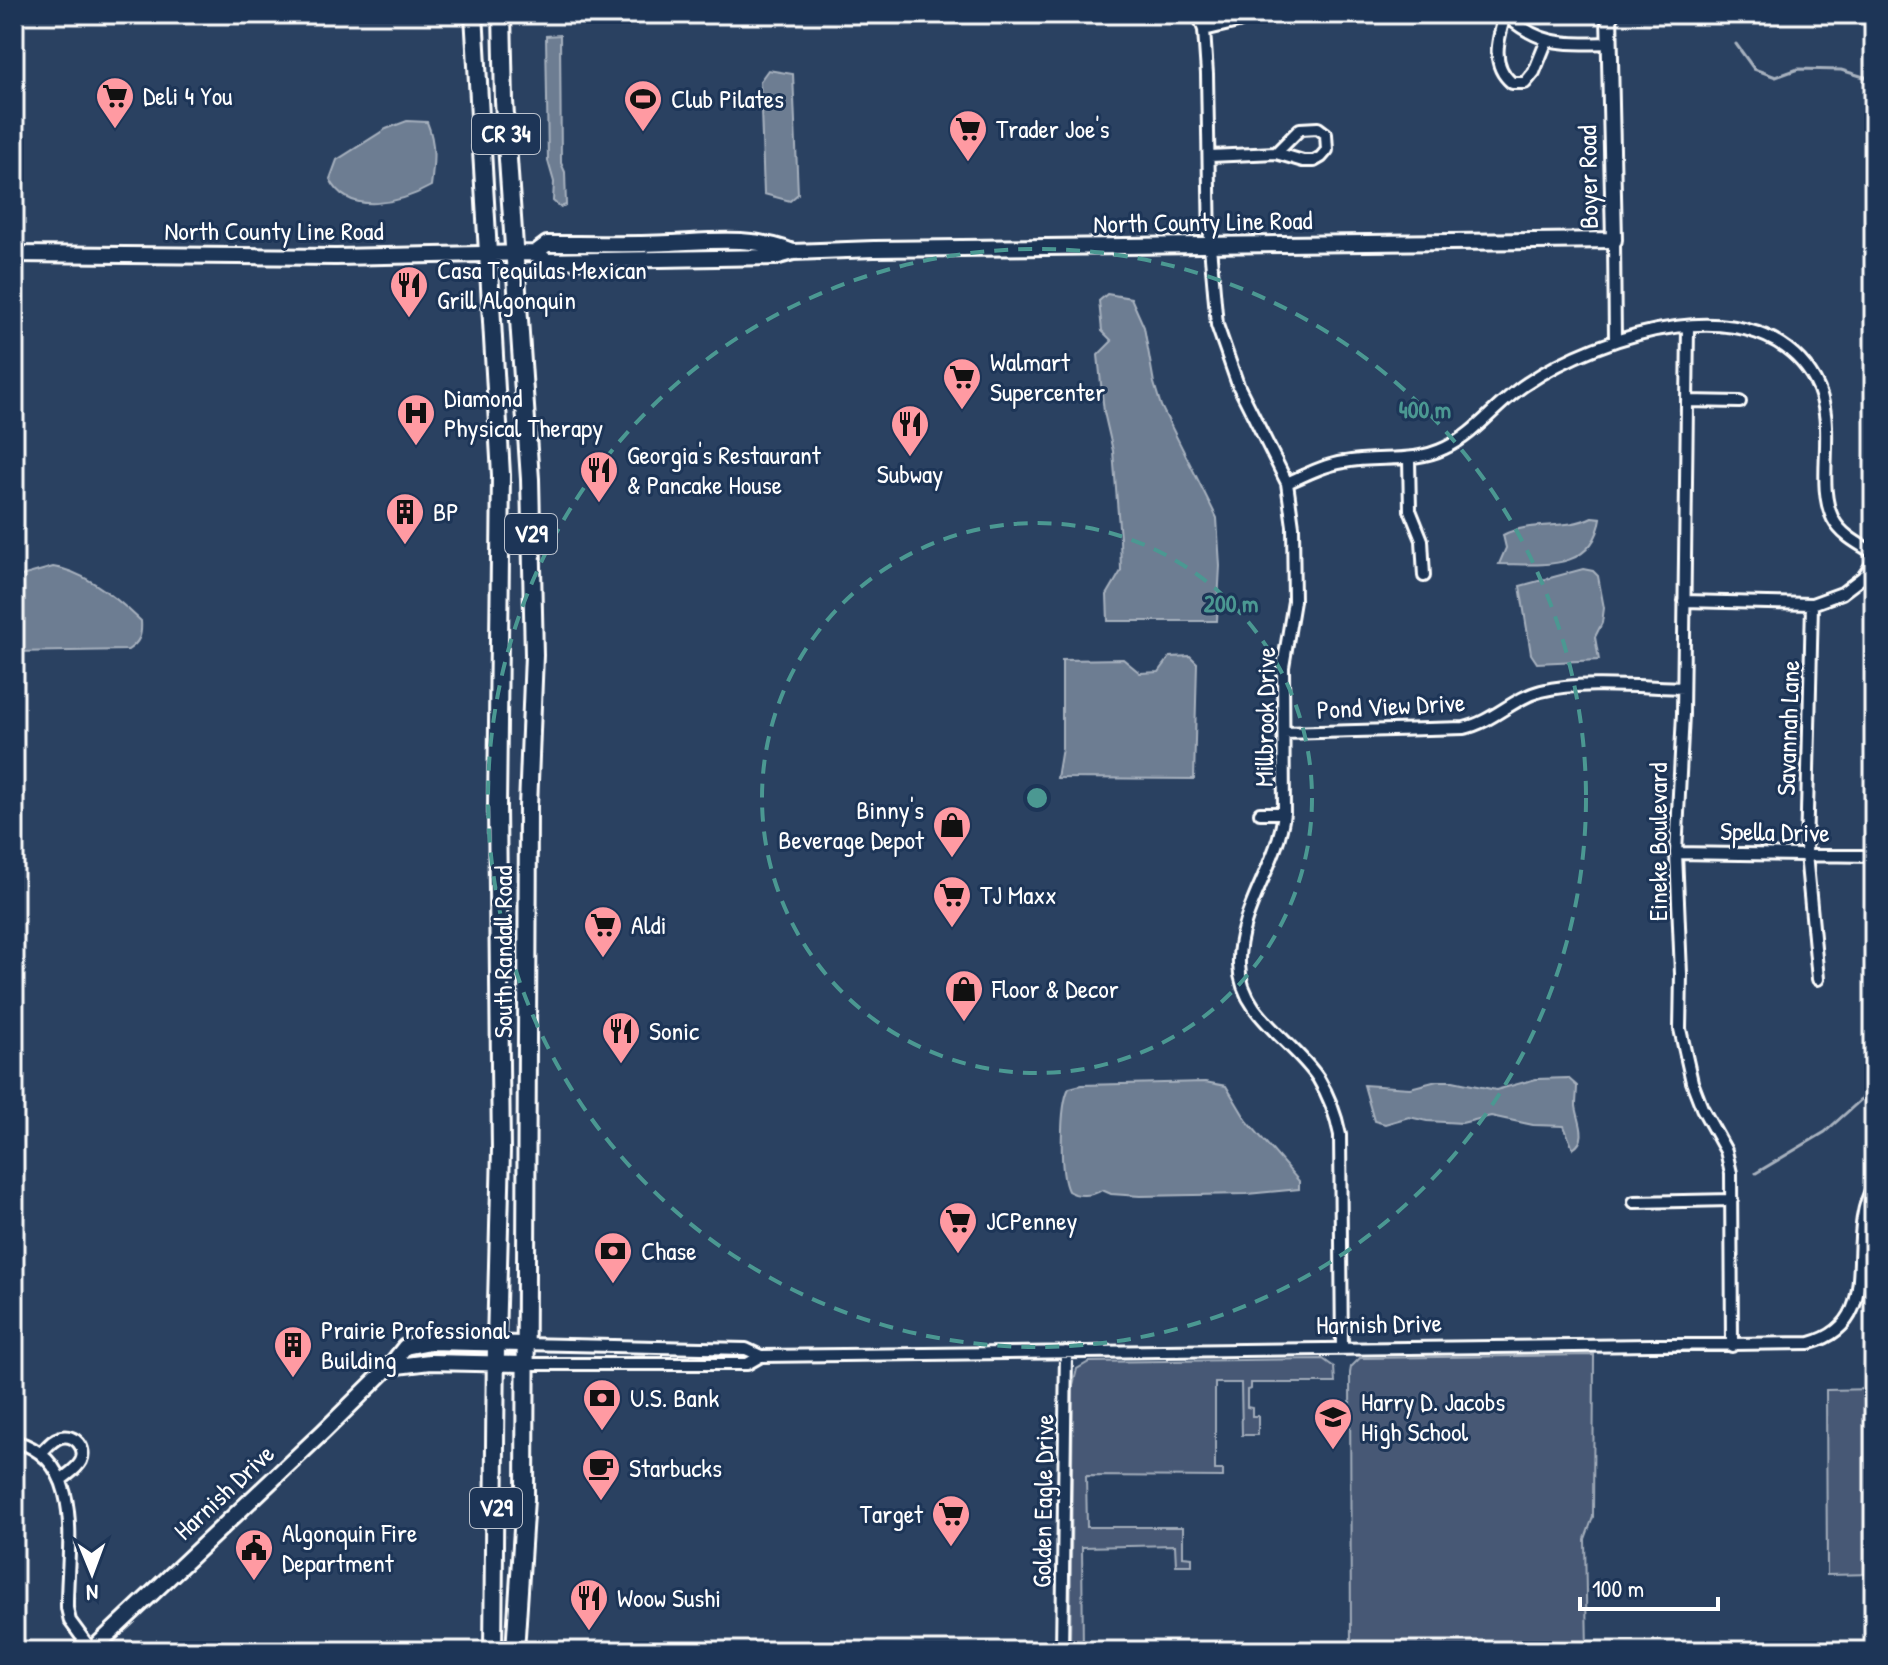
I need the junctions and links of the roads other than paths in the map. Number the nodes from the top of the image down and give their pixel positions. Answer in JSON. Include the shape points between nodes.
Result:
{"nodes":[{"id":1,"x":474,"y":14,"type":"edge"},
{"id":2,"x":502,"y":14,"type":"edge"},
{"id":3,"x":1198,"y":14,"type":"edge"},
{"id":4,"x":1256,"y":14,"type":"edge"},
{"id":5,"x":1609,"y":14,"type":"edge"},
{"id":6,"x":1505,"y":15,"type":"edge"},
{"id":7,"x":1204,"y":30,"type":"junction"},
{"id":8,"x":1547,"y":40,"type":"junction"},
{"id":9,"x":1609,"y":43,"type":"junction"},
{"id":10,"x":1276,"y":153,"type":"junction"},
{"id":11,"x":1210,"y":156,"type":"junction"},
{"id":12,"x":1614,"y":240,"type":"junction"},
{"id":13,"x":1210,"y":246,"type":"junction"},
{"id":14,"x":515,"y":253,"type":"junction"},
{"id":15,"x":14,"y":254,"type":"edge"},
{"id":16,"x":487,"y":254,"type":"junction"},
{"id":17,"x":1688,"y":327,"type":"junction"},
{"id":18,"x":1615,"y":338,"type":"junction"},
{"id":19,"x":1687,"y":401,"type":"junction"},
{"id":20,"x":1740,"y":402,"type":"dead end"},
{"id":21,"x":1409,"y":459,"type":"junction"},
{"id":22,"x":1287,"y":483,"type":"junction"},
{"id":23,"x":1874,"y":553,"type":"edge"},
{"id":24,"x":1874,"y":561,"type":"edge"},
{"id":25,"x":1424,"y":576,"type":"dead end"},
{"id":26,"x":1684,"y":601,"type":"junction"},
{"id":27,"x":1812,"y":604,"type":"junction"},
{"id":28,"x":1683,"y":688,"type":"junction"},
{"id":29,"x":1284,"y":733,"type":"junction"},
{"id":30,"x":1260,"y":813,"type":"dead end"},
{"id":31,"x":1284,"y":813,"type":"junction"},
{"id":32,"x":1676,"y":853,"type":"junction"},
{"id":33,"x":1806,"y":854,"type":"junction"},
{"id":34,"x":1874,"y":856,"type":"edge"},
{"id":35,"x":1818,"y":979,"type":"dead end"},
{"id":36,"x":1874,"y":1185,"type":"edge"},
{"id":37,"x":1732,"y":1200,"type":"junction"},
{"id":38,"x":1634,"y":1202,"type":"dead end"},
{"id":39,"x":496,"y":1342,"type":"junction"},
{"id":40,"x":524,"y":1344,"type":"junction"},
{"id":41,"x":1732,"y":1346,"type":"junction"},
{"id":42,"x":1342,"y":1349,"type":"junction"},
{"id":43,"x":1066,"y":1352,"type":"junction"},
{"id":44,"x":761,"y":1356,"type":"junction"},
{"id":45,"x":496,"y":1364,"type":"junction"},
{"id":46,"x":524,"y":1364,"type":"junction"},
{"id":47,"x":389,"y":1367,"type":"junction"},
{"id":48,"x":14,"y":1441,"type":"edge"},
{"id":49,"x":41,"y":1453,"type":"junction"},
{"id":50,"x":62,"y":1479,"type":"junction"},
{"id":51,"x":92,"y":1651,"type":"edge"},
{"id":52,"x":493,"y":1651,"type":"edge"},
{"id":53,"x":515,"y":1651,"type":"edge"},
{"id":54,"x":1062,"y":1651,"type":"edge"}],
"edges":[{"from":1,"to":16,"type":"main road","number":"CR 34"},
{"from":2,"to":14,"type":"main road","number":"CR 34"},
{"from":3,"to":7,"type":"street","name":"Millbrook Drive"},
{"from":4,"to":7,"type":"street"},
{"from":5,"to":9,"type":"street","name":"Boyer Road"},
{"from":6,"to":8,"type":"street","via":[[1525,32]]},
{"from":6,"to":8,"type":"street","via":[[1498,60],[1502,76],[1512,83],[1525,83],[1534,72]]},
{"from":7,"to":11,"type":"street","name":"Millbrook Drive"},
{"from":8,"to":9,"type":"street"},
{"from":9,"to":12,"type":"street","name":"Boyer Road"},
{"from":10,"to":10,"type":"street","via":[[1314,161],[1327,150],[1326,134],[1318,128],[1300,129]]},
{"from":10,"to":11,"type":"street"},
{"from":11,"to":13,"type":"street","name":"Millbrook Drive"},
{"from":12,"to":13,"type":"street","name":"North County Line Road"},
{"from":12,"to":18,"type":"street","name":"Boyer Road"},
{"from":13,"to":14,"type":"street","name":"North County Line Road","via":[[793,252],[773,243],[727,239],[547,244],[535,253]]},
{"from":13,"to":22,"type":"street","name":"Millbrook Drive","via":[[1217,325],[1228,360]]},
{"from":14,"to":16,"type":"street","name":"North County Line Road"},
{"from":14,"to":40,"type":"main road","name":"South Randall Road","number":"V29","via":[[530,479],[534,655]]},
{"from":15,"to":16,"type":"street","name":"North County Line Road"},
{"from":16,"to":39,"type":"main road","name":"South Randall Road","number":"V29","via":[[501,475]]},
{"from":17,"to":18,"type":"street"},
{"from":17,"to":19,"type":"street","name":"Eineke Boulevard"},
{"from":17,"to":23,"type":"street","via":[[1731,325],[1755,331],[1783,343],[1803,363],[1826,412],[1827,492],[1833,519]]},
{"from":18,"to":21,"type":"street","via":[[1524,385],[1451,445]]},
{"from":19,"to":20,"type":"street"},
{"from":19,"to":26,"type":"street","name":"Eineke Boulevard"},
{"from":21,"to":22,"type":"street","via":[[1342,462]]},
{"from":21,"to":25,"type":"street","via":[[1410,510],[1422,540]]},
{"from":22,"to":29,"type":"street","name":"Millbrook Drive","via":[[1294,592],[1283,667]]},
{"from":24,"to":27,"type":"street","via":[[1842,593]]},
{"from":26,"to":27,"type":"street"},
{"from":26,"to":28,"type":"street","name":"Eineke Boulevard"},
{"from":27,"to":33,"type":"street","name":"Savannah Lane"},
{"from":28,"to":29,"type":"street","name":"Pond View Drive","via":[[1537,691],[1489,720],[1456,729]]},
{"from":28,"to":32,"type":"street","name":"Eineke Boulevard"},
{"from":29,"to":31,"type":"street","name":"Millbrook Drive"},
{"from":30,"to":31,"type":"street"},
{"from":31,"to":42,"type":"street","name":"Millbrook Drive","via":[[1241,937],[1241,978],[1248,999],[1318,1079],[1337,1119]]},
{"from":32,"to":33,"type":"street","name":"Spella Drive"},
{"from":32,"to":37,"type":"street","name":"Eineke Boulevard","via":[[1682,1044],[1702,1108],[1726,1151]]},
{"from":33,"to":34,"type":"street","name":"Spella Drive"},
{"from":33,"to":35,"type":"street","name":"Savannah Lane"},
{"from":36,"to":41,"type":"street","name":"Harnish Drive","via":[[1861,1225],[1860,1299],[1849,1321],[1832,1336],[1810,1343]]},
{"from":37,"to":38,"type":"street"},
{"from":37,"to":41,"type":"street","name":"Eineke Boulevard"},
{"from":39,"to":40,"type":"street","name":"Harnish Drive"},
{"from":39,"to":45,"type":"main road","name":"South Randall Road","number":"V29"},
{"from":39,"to":47,"type":"street","name":"Harnish Drive","via":[[417,1344],[405,1347]]},
{"from":40,"to":44,"type":"street","name":"Harnish Drive","via":[[746,1349]]},
{"from":40,"to":46,"type":"main road","name":"South Randall Road","number":"V29"},
{"from":41,"to":42,"type":"street","name":"Harnish Drive"},
{"from":42,"to":43,"type":"street","name":"Harnish Drive"},
{"from":43,"to":44,"type":"street","name":"Harnish Drive"},
{"from":43,"to":54,"type":"street","name":"Golden Eagle Drive"},
{"from":44,"to":46,"type":"street","name":"Harnish Drive","via":[[747,1364]]},
{"from":45,"to":46,"type":"street","name":"Harnish Drive"},
{"from":45,"to":47,"type":"street","name":"Harnish Drive"},
{"from":45,"to":52,"type":"main road","name":"South Randall Road","number":"V29"},
{"from":46,"to":53,"type":"main road","name":"South Randall Road","number":"V29","via":[[525,1499]]},
{"from":47,"to":51,"type":"street","name":"Harnish Drive"},
{"from":48,"to":49,"type":"street"},
{"from":49,"to":50,"type":"street"},
{"from":49,"to":50,"type":"street","via":[[62,1436],[79,1443],[81,1460]]},
{"from":50,"to":51,"type":"street","via":[[68,1520],[67,1608]]}]}
